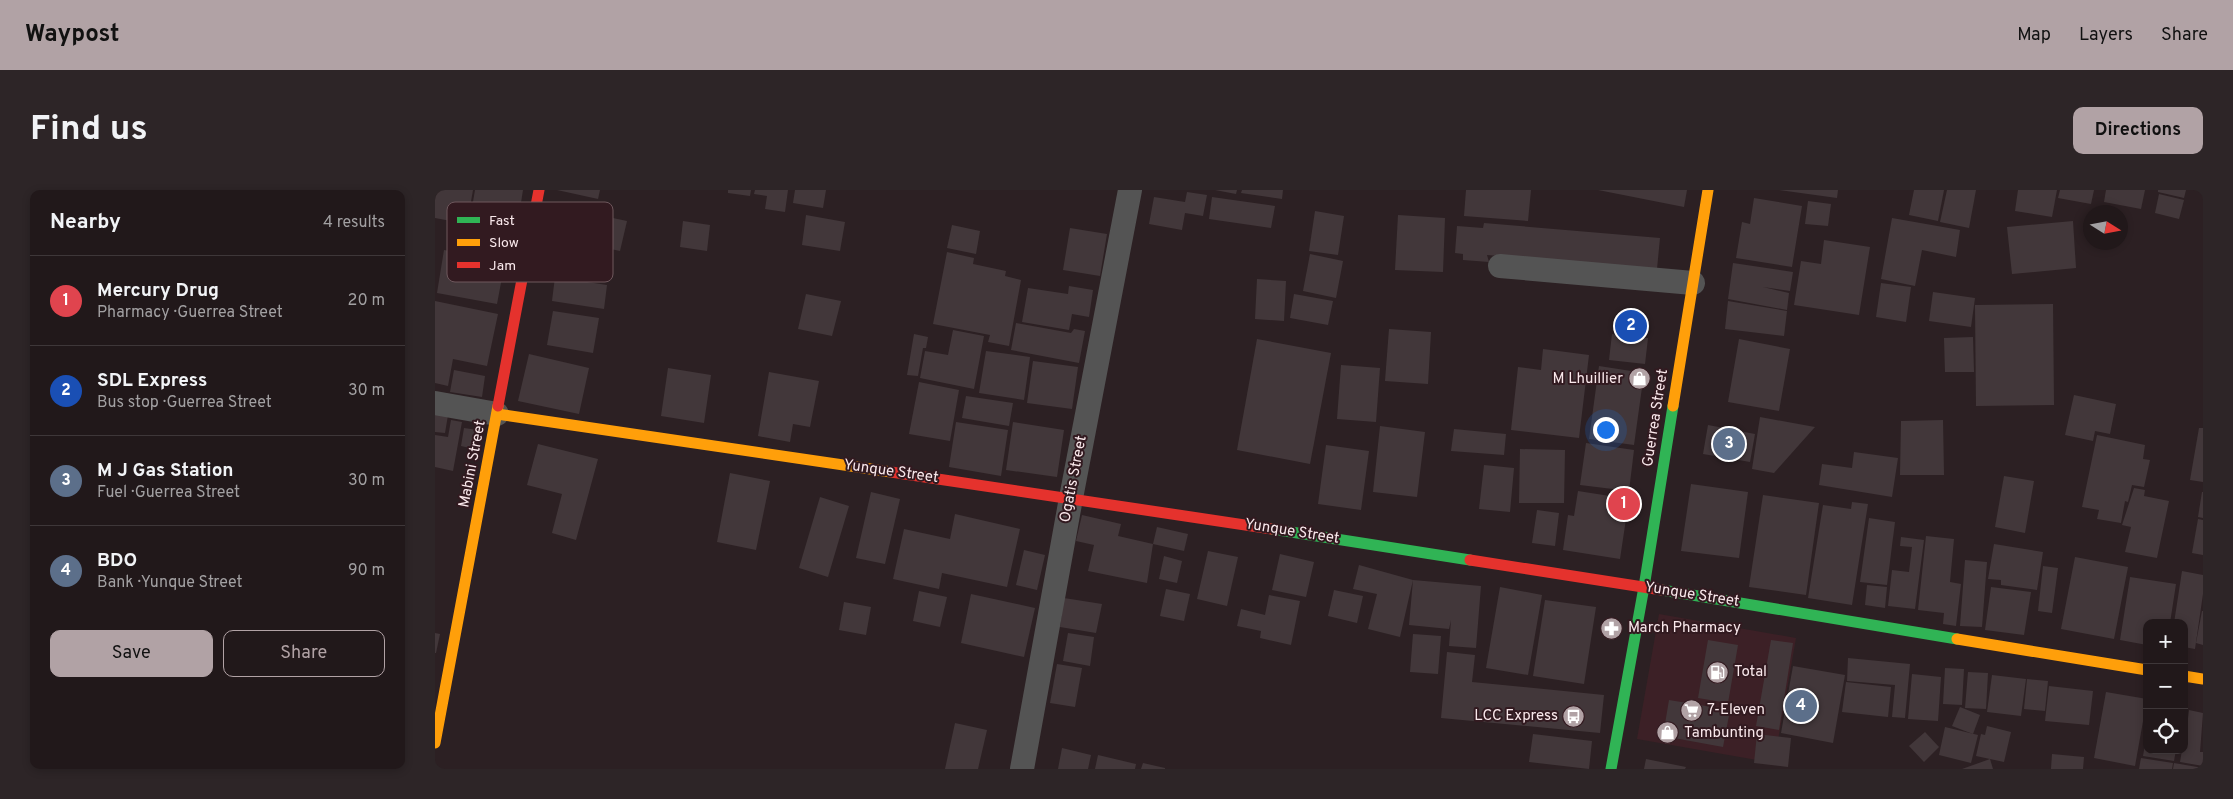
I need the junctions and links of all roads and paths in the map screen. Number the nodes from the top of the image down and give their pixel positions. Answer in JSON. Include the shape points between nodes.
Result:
{"nodes":[{"id":1,"x":1130,"y":190,"type":"edge"},
{"id":2,"x":1708,"y":190,"type":"edge"},
{"id":3,"x":1500,"y":266,"type":"dead end"},
{"id":4,"x":522,"y":282,"type":"edge"},
{"id":5,"x":1693,"y":284,"type":"junction"},
{"id":6,"x":435,"y":403,"type":"edge"},
{"id":7,"x":497,"y":414,"type":"junction"},
{"id":8,"x":1071,"y":498,"type":"junction"},
{"id":9,"x":1644,"y":587,"type":"junction"},
{"id":10,"x":2143,"y":669,"type":"edge"},
{"id":11,"x":2188,"y":677,"type":"edge"},
{"id":12,"x":2203,"y":679,"type":"edge"},
{"id":13,"x":435,"y":744,"type":"edge"},
{"id":14,"x":1022,"y":769,"type":"edge"},
{"id":15,"x":1611,"y":769,"type":"edge"}],
"edges":[{"from":1,"to":8,"type":"street","name":"Ogatis Street"},
{"from":2,"to":5,"type":"street","name":"Guerrea Street"},
{"from":3,"to":5,"type":"street"},
{"from":4,"to":7,"type":"street","name":"Mabini Street"},
{"from":5,"to":9,"type":"street","name":"Guerrea Street"},
{"from":6,"to":7,"type":"street","name":"Yunque Street"},
{"from":7,"to":8,"type":"street","name":"Yunque Street"},
{"from":7,"to":13,"type":"street","name":"Mabini Street"},
{"from":8,"to":9,"type":"street","name":"Yunque Street"},
{"from":8,"to":14,"type":"street","name":"Ogatis Street"},
{"from":9,"to":10,"type":"street","name":"Yunque Street"},
{"from":9,"to":15,"type":"street","name":"Guerrea Street"},
{"from":11,"to":12,"type":"street"}]}
